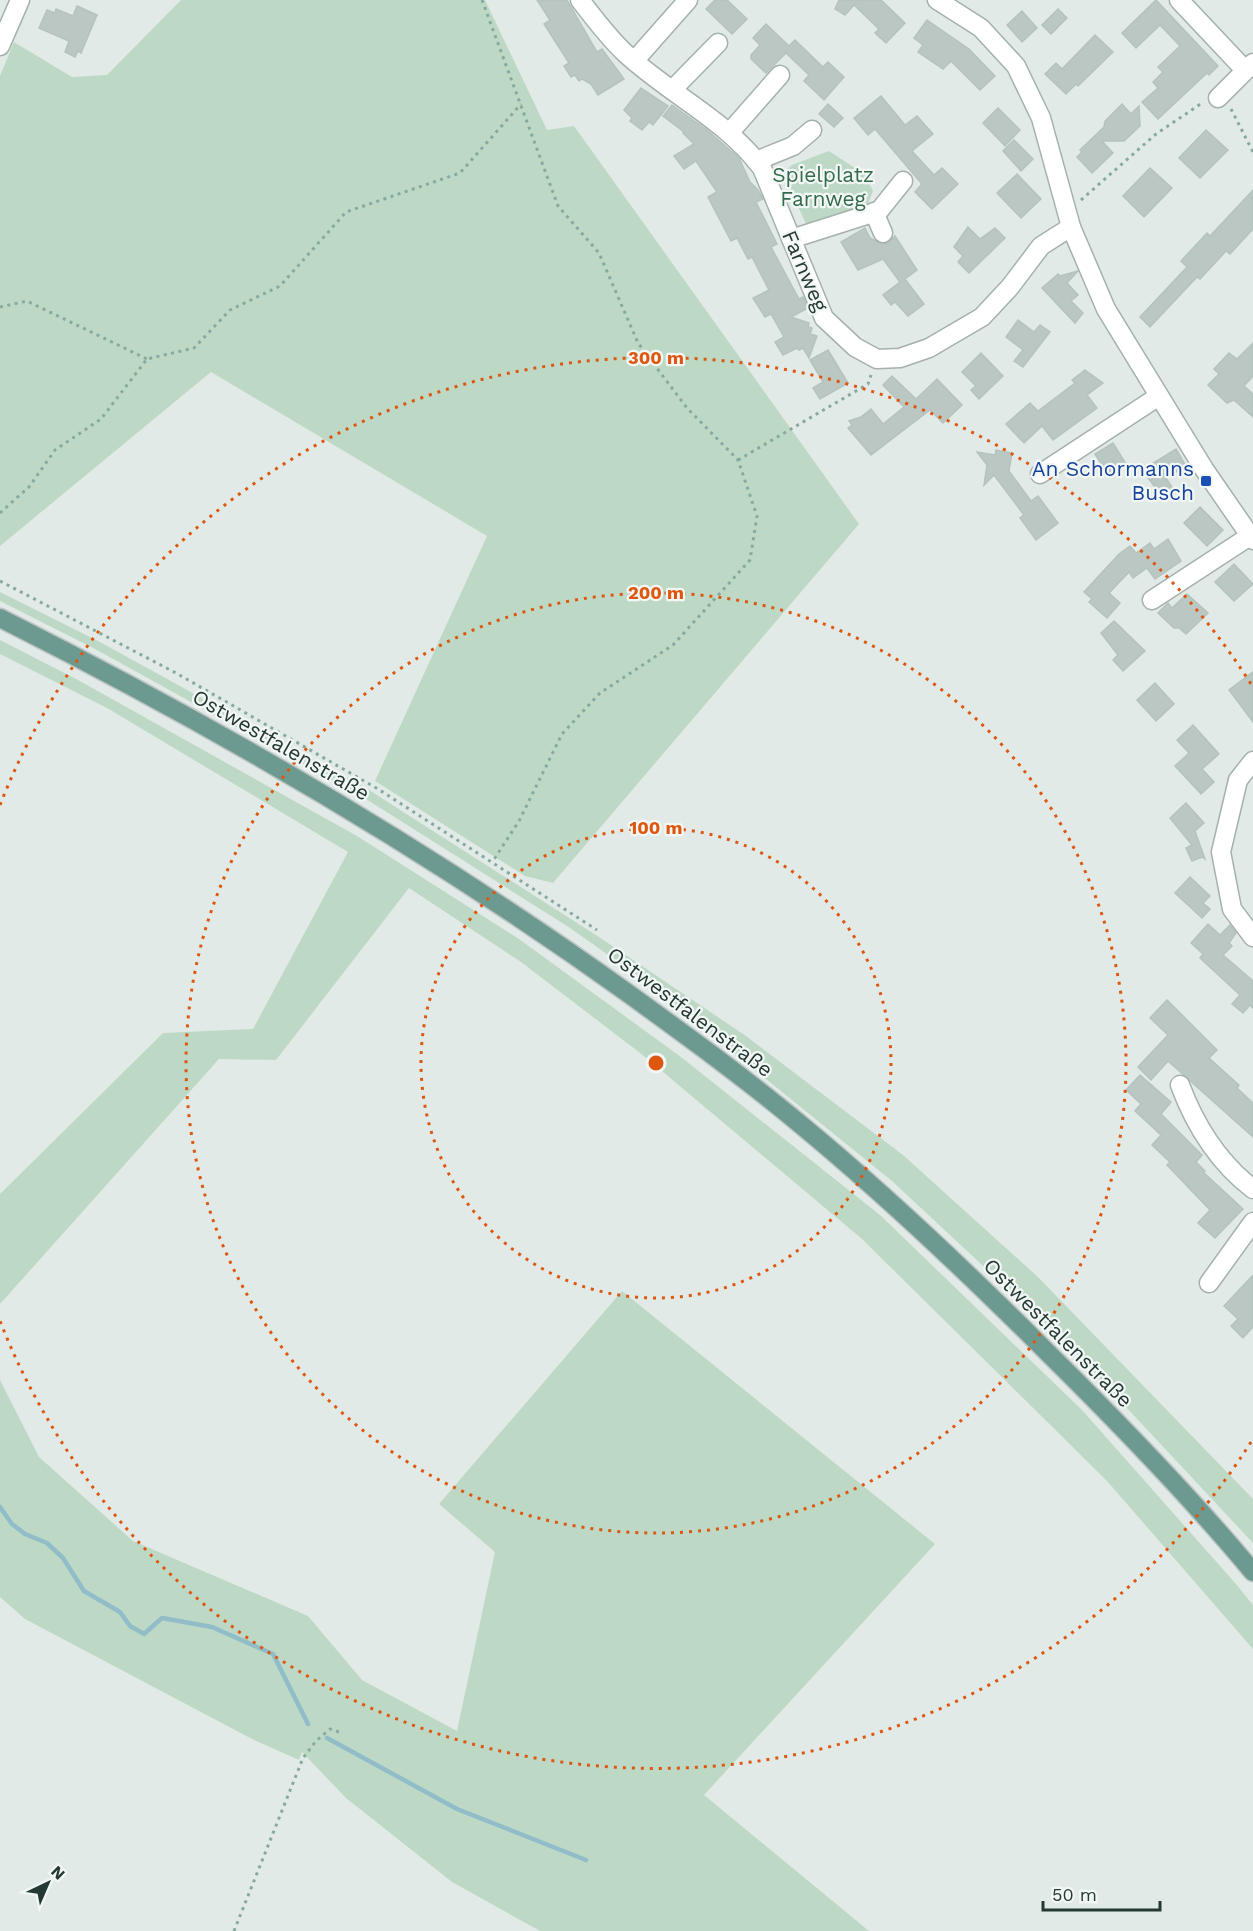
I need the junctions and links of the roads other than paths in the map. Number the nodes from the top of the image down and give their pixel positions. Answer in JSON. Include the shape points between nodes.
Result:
{"nodes":[{"id":1,"x":580,"y":0,"type":"edge"},
{"id":2,"x":688,"y":0,"type":"edge"},
{"id":3,"x":937,"y":0,"type":"edge"},
{"id":4,"x":1179,"y":0,"type":"edge"},
{"id":5,"x":16,"y":1,"type":"edge"},
{"id":6,"x":718,"y":43,"type":"dead end"},
{"id":7,"x":0,"y":46,"type":"edge"},
{"id":8,"x":635,"y":60,"type":"junction"},
{"id":9,"x":1249,"y":67,"type":"edge"},
{"id":10,"x":780,"y":75,"type":"dead end"},
{"id":11,"x":673,"y":89,"type":"junction"},
{"id":12,"x":1221,"y":96,"type":"road end"},
{"id":13,"x":812,"y":130,"type":"dead end"},
{"id":14,"x":730,"y":132,"type":"junction"},
{"id":15,"x":756,"y":161,"type":"junction"},
{"id":16,"x":903,"y":181,"type":"dead end"},
{"id":17,"x":874,"y":212,"type":"junction"},
{"id":18,"x":1068,"y":220,"type":"junction"},
{"id":19,"x":883,"y":232,"type":"dead end"},
{"id":20,"x":790,"y":239,"type":"junction"},
{"id":21,"x":1159,"y":396,"type":"junction"},
{"id":22,"x":1040,"y":474,"type":"dead end"},
{"id":23,"x":1251,"y":538,"type":"edge"},
{"id":24,"x":1152,"y":600,"type":"dead end"},
{"id":25,"x":0,"y":618,"type":"edge"},
{"id":26,"x":1253,"y":761,"type":"edge"},
{"id":27,"x":1253,"y":937,"type":"edge"},
{"id":28,"x":1180,"y":1084,"type":"dead end"},
{"id":29,"x":1253,"y":1189,"type":"edge"},
{"id":30,"x":1253,"y":1222,"type":"edge"},
{"id":31,"x":1209,"y":1283,"type":"dead end"},
{"id":32,"x":1253,"y":1572,"type":"edge"}],
"edges":[{"from":1,"to":8,"type":"street","name":"Farnweg"},
{"from":2,"to":8,"type":"street"},
{"from":3,"to":18,"type":"street","via":[[981,28],[1016,66],[1041,118]]},
{"from":4,"to":9,"type":"street"},
{"from":5,"to":7,"type":"street"},
{"from":6,"to":11,"type":"street"},
{"from":8,"to":11,"type":"street","name":"Farnweg"},
{"from":9,"to":12,"type":"street"},
{"from":10,"to":14,"type":"street"},
{"from":11,"to":14,"type":"street","name":"Farnweg"},
{"from":13,"to":15,"type":"street","via":[[793,146]]},
{"from":14,"to":15,"type":"street","name":"Farnweg"},
{"from":15,"to":20,"type":"street","name":"Farnweg"},
{"from":16,"to":17,"type":"street"},
{"from":17,"to":19,"type":"street"},
{"from":17,"to":20,"type":"street"},
{"from":18,"to":20,"type":"street","name":"Farnweg","via":[[982,317],[929,348],[900,358],[877,359],[855,347],[824,318]]},
{"from":18,"to":21,"type":"street","via":[[1106,309]]},
{"from":21,"to":22,"type":"street"},
{"from":21,"to":23,"type":"street"},
{"from":23,"to":24,"type":"street"},
{"from":25,"to":32,"type":"main road","name":"Ostwestfalenstraße","via":[[210,730],[386,831],[555,941],[706,1050],[800,1124],[998,1303],[1106,1410]]},
{"from":26,"to":27,"type":"street","via":[[1238,780],[1221,852],[1232,909]]},
{"from":28,"to":29,"type":"street","via":[[1188,1107],[1213,1148],[1238,1178]]},
{"from":30,"to":31,"type":"street"}]}
